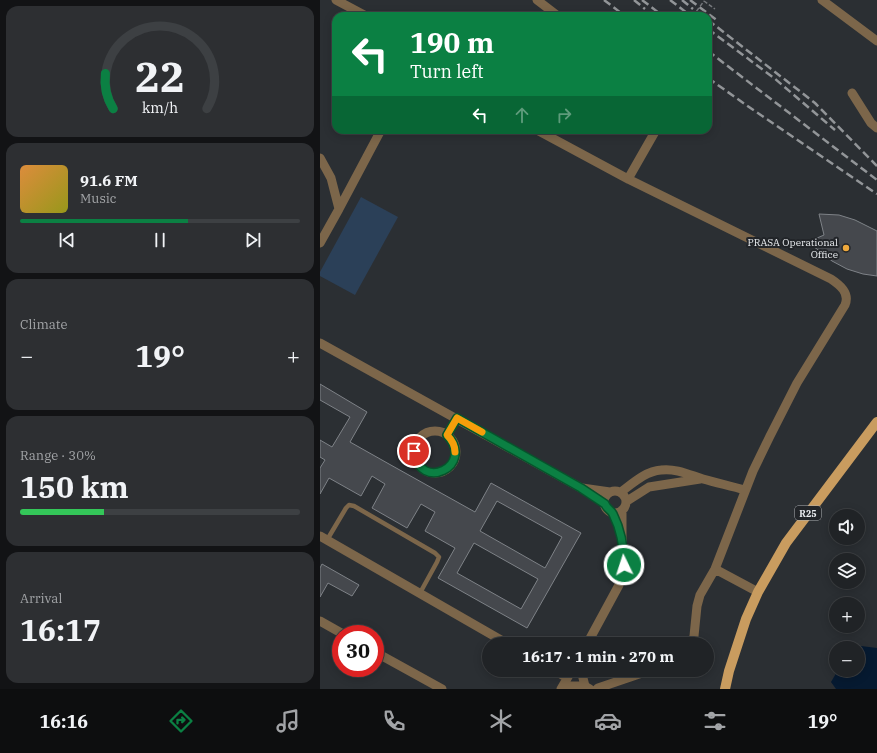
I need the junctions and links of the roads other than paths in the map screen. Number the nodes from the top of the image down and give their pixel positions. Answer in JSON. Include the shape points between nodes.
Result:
{"nodes":[{"id":1,"x":336,"y":0,"type":"edge"},
{"id":2,"x":537,"y":0,"type":"edge"},
{"id":3,"x":822,"y":0,"type":"edge"},
{"id":4,"x":358,"y":12,"type":"edge"},
{"id":5,"x":553,"y":12,"type":"edge"},
{"id":6,"x":877,"y":41,"type":"edge"},
{"id":7,"x":852,"y":93,"type":"dead end"},
{"id":8,"x":877,"y":128,"type":"edge"},
{"id":9,"x":379,"y":134,"type":"edge"},
{"id":10,"x":544,"y":134,"type":"edge"},
{"id":11,"x":654,"y":134,"type":"edge"},
{"id":12,"x":320,"y":158,"type":"edge"},
{"id":13,"x":628,"y":179,"type":"junction"},
{"id":14,"x":338,"y":209,"type":"junction"},
{"id":15,"x":320,"y":243,"type":"edge"},
{"id":16,"x":320,"y":343,"type":"edge"},
{"id":17,"x":457,"y":418,"type":"junction"},
{"id":18,"x":877,"y":422,"type":"edge"},
{"id":19,"x":447,"y":435,"type":"junction"},
{"id":20,"x":659,"y":470,"type":"junction"},
{"id":21,"x":701,"y":479,"type":"junction"},
{"id":22,"x":661,"y":485,"type":"junction"},
{"id":23,"x":581,"y":488,"type":"junction"},
{"id":24,"x":745,"y":490,"type":"junction"},
{"id":25,"x":610,"y":492,"type":"junction"},
{"id":26,"x":621,"y":492,"type":"junction"},
{"id":27,"x":627,"y":501,"type":"junction"},
{"id":28,"x":605,"y":504,"type":"junction"},
{"id":29,"x":622,"y":510,"type":"junction"},
{"id":30,"x":612,"y":512,"type":"junction"},
{"id":31,"x":324,"y":538,"type":"edge"},
{"id":32,"x":622,"y":538,"type":"junction"},
{"id":33,"x":715,"y":568,"type":"junction"},
{"id":34,"x":758,"y":592,"type":"junction"},
{"id":35,"x":420,"y":593,"type":"junction"},
{"id":36,"x":320,"y":621,"type":"edge"},
{"id":37,"x":332,"y":628,"type":"edge"},
{"id":38,"x":496,"y":637,"type":"edge"},
{"id":39,"x":591,"y":637,"type":"edge"},
{"id":40,"x":694,"y":637,"type":"edge"},
{"id":41,"x":384,"y":657,"type":"edge"},
{"id":42,"x":568,"y":677,"type":"edge"},
{"id":43,"x":584,"y":677,"type":"edge"},
{"id":44,"x":631,"y":677,"type":"edge"},
{"id":45,"x":562,"y":688,"type":"edge"},
{"id":46,"x":588,"y":688,"type":"edge"},
{"id":47,"x":442,"y":689,"type":"edge"},
{"id":48,"x":597,"y":689,"type":"edge"},
{"id":49,"x":725,"y":689,"type":"edge"}],
"edges":[{"from":1,"to":4,"type":"street"},
{"from":2,"to":5,"type":"street"},
{"from":3,"to":6,"type":"street"},
{"from":7,"to":8,"type":"street"},
{"from":9,"to":14,"type":"street"},
{"from":10,"to":13,"type":"street"},
{"from":11,"to":13,"type":"street"},
{"from":12,"to":14,"type":"street","via":[[331,178]]},
{"from":13,"to":24,"type":"street","via":[[831,279],[841,286],[845,293],[845,305],[797,384]]},
{"from":14,"to":15,"type":"street"},
{"from":16,"to":17,"type":"street"},
{"from":17,"to":19,"type":"street"},
{"from":17,"to":23,"type":"street"},
{"from":18,"to":34,"type":"main road","number":"R25","via":[[786,543]]},
{"from":19,"to":19,"type":"street","via":[[455,447],[453,461],[449,467],[436,473],[422,469],[414,451],[420,438],[432,431]]},
{"from":20,"to":21,"type":"street","via":[[687,473]]},
{"from":20,"to":22,"type":"street"},
{"from":20,"to":26,"type":"street","via":[[645,475]]},
{"from":21,"to":22,"type":"street"},
{"from":21,"to":24,"type":"street"},
{"from":22,"to":27,"type":"street","via":[[649,487]]},
{"from":23,"to":25,"type":"street"},
{"from":23,"to":28,"type":"street"},
{"from":24,"to":33,"type":"street"},
{"from":25,"to":26,"type":"street"},
{"from":25,"to":28,"type":"street","via":[[605,497]]},
{"from":26,"to":27,"type":"street"},
{"from":27,"to":29,"type":"street"},
{"from":28,"to":30,"type":"street"},
{"from":29,"to":30,"type":"street"},
{"from":29,"to":32,"type":"street"},
{"from":30,"to":32,"type":"street"},
{"from":31,"to":35,"type":"street"},
{"from":31,"to":35,"type":"lane","via":[[346,508],[349,505],[354,506],[439,557]]},
{"from":32,"to":39,"type":"street","via":[[624,565],[619,585]]},
{"from":33,"to":34,"type":"street"},
{"from":33,"to":40,"type":"street","via":[[698,600]]},
{"from":34,"to":49,"type":"main road","number":"R25","via":[[746,619]]},
{"from":35,"to":38,"type":"street"},
{"from":36,"to":37,"type":"street"},
{"from":41,"to":47,"type":"street"},
{"from":42,"to":45,"type":"street"},
{"from":43,"to":46,"type":"street"},
{"from":44,"to":48,"type":"street"},
{"from":45,"to":46,"type":"street"}]}
